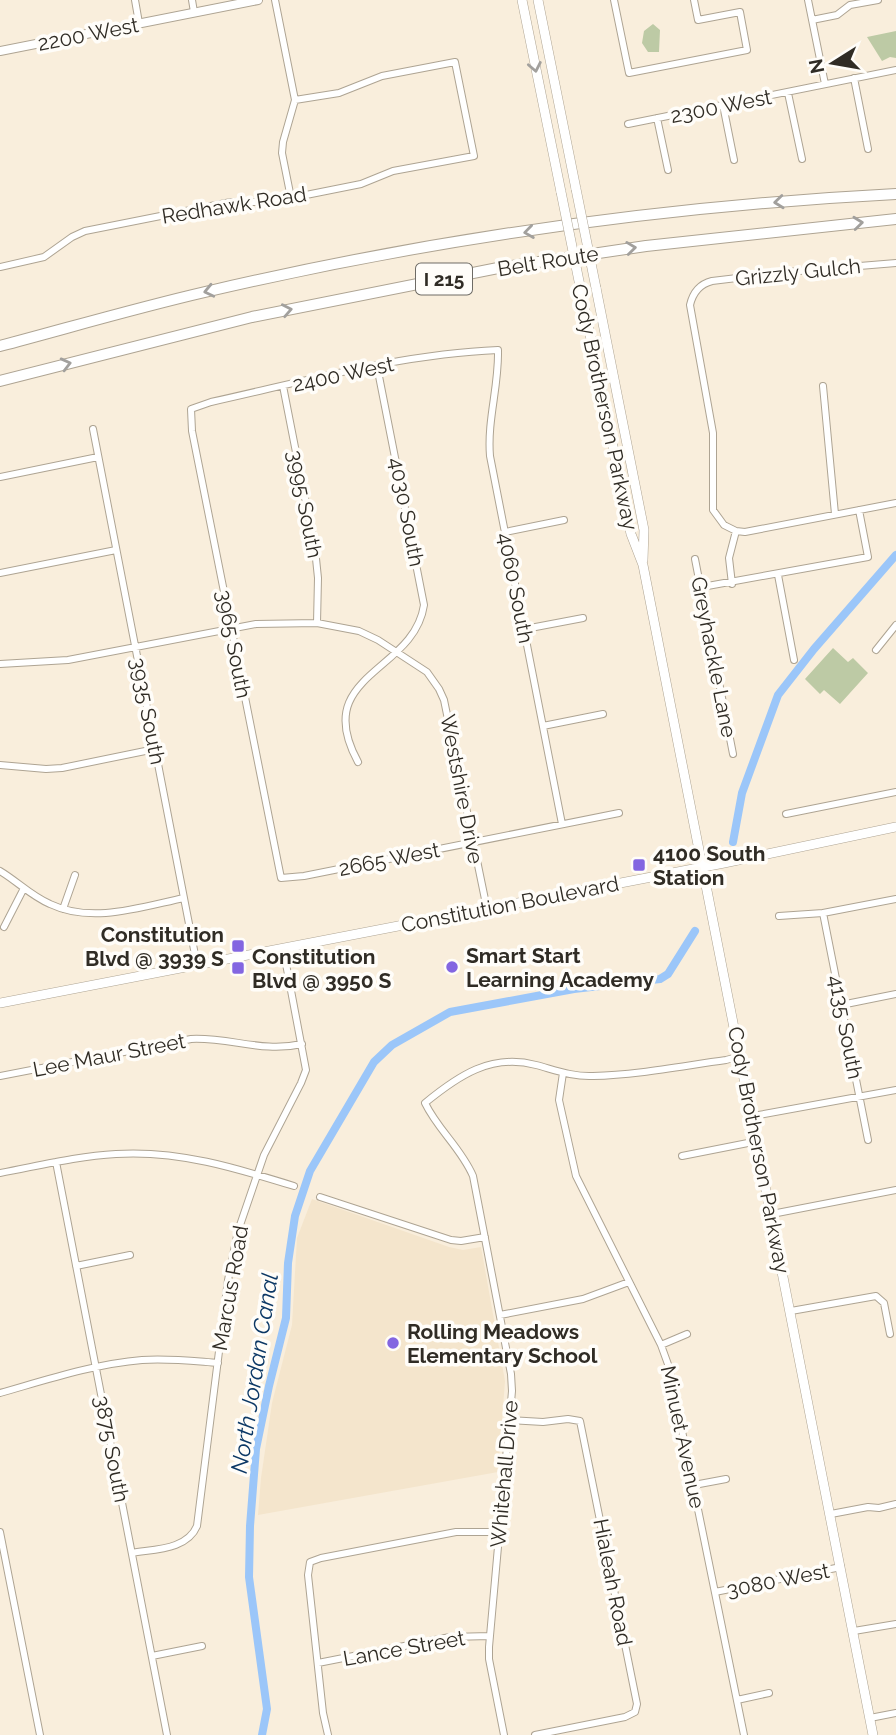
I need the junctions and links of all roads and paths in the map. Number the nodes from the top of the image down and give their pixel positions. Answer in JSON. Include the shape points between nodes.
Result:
{"nodes":[{"id":1,"x":135,"y":0,"type":"edge"},
{"id":2,"x":192,"y":0,"type":"edge"},
{"id":3,"x":258,"y":0,"type":"edge"},
{"id":4,"x":275,"y":0,"type":"edge"},
{"id":5,"x":522,"y":0,"type":"edge"},
{"id":6,"x":538,"y":0,"type":"edge"},
{"id":7,"x":614,"y":0,"type":"edge"},
{"id":8,"x":694,"y":0,"type":"edge"},
{"id":9,"x":808,"y":0,"type":"edge"},
{"id":10,"x":878,"y":0,"type":"edge"},
{"id":11,"x":194,"y":12,"type":"junction"},
{"id":12,"x":812,"y":20,"type":"junction"},
{"id":13,"x":139,"y":23,"type":"junction"},
{"id":14,"x":0,"y":51,"type":"edge"},
{"id":15,"x":896,"y":70,"type":"edge"},
{"id":16,"x":854,"y":78,"type":"junction"},
{"id":17,"x":825,"y":84,"type":"junction"},
{"id":18,"x":789,"y":93,"type":"junction"},
{"id":19,"x":295,"y":100,"type":"junction"},
{"id":20,"x":723,"y":106,"type":"junction"},
{"id":21,"x":657,"y":118,"type":"junction"},
{"id":22,"x":628,"y":124,"type":"dead end"},
{"id":23,"x":868,"y":149,"type":"dead end"},
{"id":24,"x":802,"y":159,"type":"dead end"},
{"id":25,"x":734,"y":160,"type":"dead end"},
{"id":26,"x":668,"y":170,"type":"dead end"},
{"id":27,"x":896,"y":194,"type":"edge"},
{"id":28,"x":291,"y":198,"type":"junction"},
{"id":29,"x":896,"y":219,"type":"edge"},
{"id":30,"x":896,"y":263,"type":"edge"},
{"id":31,"x":0,"y":267,"type":"edge"},
{"id":32,"x":0,"y":346,"type":"edge"},
{"id":33,"x":498,"y":350,"type":"joint"},
{"id":34,"x":377,"y":366,"type":"junction"},
{"id":35,"x":0,"y":381,"type":"edge"},
{"id":36,"x":283,"y":386,"type":"junction"},
{"id":37,"x":823,"y":386,"type":"dead end"},
{"id":38,"x":191,"y":409,"type":"joint"},
{"id":39,"x":93,"y":429,"type":"dead end"},
{"id":40,"x":98,"y":457,"type":"junction"},
{"id":41,"x":0,"y":477,"type":"edge"},
{"id":42,"x":896,"y":503,"type":"edge"},
{"id":43,"x":859,"y":510,"type":"junction"},
{"id":44,"x":835,"y":514,"type":"junction"},
{"id":45,"x":564,"y":520,"type":"dead end"},
{"id":46,"x":736,"y":531,"type":"junction"},
{"id":47,"x":505,"y":532,"type":"junction"},
{"id":48,"x":116,"y":550,"type":"junction"},
{"id":49,"x":695,"y":559,"type":"dead end"},
{"id":50,"x":643,"y":565,"type":"junction"},
{"id":51,"x":0,"y":573,"type":"edge"},
{"id":52,"x":778,"y":575,"type":"junction"},
{"id":53,"x":732,"y":584,"type":"junction"},
{"id":54,"x":702,"y":587,"type":"junction"},
{"id":55,"x":583,"y":618,"type":"dead end"},
{"id":56,"x":317,"y":622,"type":"junction"},
{"id":57,"x":896,"y":625,"type":"edge"},
{"id":58,"x":231,"y":628,"type":"junction"},
{"id":59,"x":525,"y":629,"type":"junction"},
{"id":60,"x":135,"y":647,"type":"junction"},
{"id":61,"x":876,"y":650,"type":"dead end"},
{"id":62,"x":396,"y":651,"type":"junction"},
{"id":63,"x":794,"y":660,"type":"dead end"},
{"id":64,"x":0,"y":664,"type":"edge"},
{"id":65,"x":603,"y":714,"type":"dead end"},
{"id":66,"x":543,"y":726,"type":"junction"},
{"id":67,"x":155,"y":749,"type":"junction"},
{"id":68,"x":733,"y":754,"type":"dead end"},
{"id":69,"x":358,"y":762,"type":"dead end"},
{"id":70,"x":0,"y":765,"type":"edge"},
{"id":71,"x":896,"y":792,"type":"edge"},
{"id":72,"x":619,"y":813,"type":"dead end"},
{"id":73,"x":786,"y":814,"type":"dead end"},
{"id":74,"x":562,"y":824,"type":"junction"},
{"id":75,"x":896,"y":827,"type":"edge"},
{"id":76,"x":473,"y":842,"type":"junction"},
{"id":77,"x":701,"y":867,"type":"junction"},
{"id":78,"x":0,"y":871,"type":"edge"},
{"id":79,"x":75,"y":875,"type":"dead end"},
{"id":80,"x":281,"y":878,"type":"joint"},
{"id":81,"x":24,"y":888,"type":"junction"},
{"id":82,"x":184,"y":898,"type":"junction"},
{"id":83,"x":896,"y":899,"type":"edge"},
{"id":84,"x":63,"y":909,"type":"junction"},
{"id":85,"x":486,"y":909,"type":"junction"},
{"id":86,"x":823,"y":913,"type":"junction"},
{"id":87,"x":779,"y":916,"type":"dead end"},
{"id":88,"x":4,"y":927,"type":"dead end"},
{"id":89,"x":283,"y":948,"type":"junction"},
{"id":90,"x":197,"y":965,"type":"junction"},
{"id":91,"x":896,"y":994,"type":"edge"},
{"id":92,"x":0,"y":1003,"type":"edge"},
{"id":93,"x":841,"y":1005,"type":"junction"},
{"id":94,"x":302,"y":1044,"type":"junction"},
{"id":95,"x":741,"y":1056,"type":"junction"},
{"id":96,"x":563,"y":1073,"type":"junction"},
{"id":97,"x":0,"y":1076,"type":"edge"},
{"id":98,"x":896,"y":1090,"type":"edge"},
{"id":99,"x":859,"y":1097,"type":"junction"},
{"id":100,"x":753,"y":1116,"type":"junction"},
{"id":101,"x":758,"y":1140,"type":"junction"},
{"id":102,"x":868,"y":1140,"type":"dead end"},
{"id":103,"x":682,"y":1156,"type":"dead end"},
{"id":104,"x":56,"y":1162,"type":"junction"},
{"id":105,"x":0,"y":1173,"type":"edge"},
{"id":106,"x":257,"y":1175,"type":"junction"},
{"id":107,"x":294,"y":1186,"type":"dead end"},
{"id":108,"x":896,"y":1189,"type":"edge"},
{"id":109,"x":320,"y":1197,"type":"dead end"},
{"id":110,"x":772,"y":1214,"type":"junction"},
{"id":111,"x":485,"y":1237,"type":"junction"},
{"id":112,"x":130,"y":1255,"type":"dead end"},
{"id":113,"x":76,"y":1266,"type":"junction"},
{"id":114,"x":629,"y":1282,"type":"junction"},
{"id":115,"x":791,"y":1311,"type":"junction"},
{"id":116,"x":500,"y":1315,"type":"junction"},
{"id":117,"x":687,"y":1334,"type":"dead end"},
{"id":118,"x":890,"y":1334,"type":"dead end"},
{"id":119,"x":661,"y":1345,"type":"junction"},
{"id":120,"x":218,"y":1363,"type":"junction"},
{"id":121,"x":96,"y":1368,"type":"junction"},
{"id":122,"x":0,"y":1393,"type":"edge"},
{"id":123,"x":509,"y":1420,"type":"junction"},
{"id":124,"x":726,"y":1479,"type":"dead end"},
{"id":125,"x":694,"y":1485,"type":"junction"},
{"id":126,"x":896,"y":1504,"type":"edge"},
{"id":127,"x":831,"y":1514,"type":"junction"},
{"id":128,"x":0,"y":1532,"type":"edge"},
{"id":129,"x":500,"y":1532,"type":"junction"},
{"id":130,"x":1,"y":1541,"type":"edge"},
{"id":131,"x":132,"y":1553,"type":"junction"},
{"id":132,"x":841,"y":1567,"type":"junction"},
{"id":133,"x":715,"y":1592,"type":"junction"},
{"id":134,"x":896,"y":1624,"type":"edge"},
{"id":135,"x":854,"y":1631,"type":"junction"},
{"id":136,"x":490,"y":1636,"type":"junction"},
{"id":137,"x":202,"y":1646,"type":"dead end"},
{"id":138,"x":152,"y":1656,"type":"junction"},
{"id":139,"x":318,"y":1663,"type":"junction"},
{"id":140,"x":769,"y":1693,"type":"dead end"},
{"id":141,"x":737,"y":1700,"type":"junction"},
{"id":142,"x":896,"y":1713,"type":"edge"},
{"id":143,"x":870,"y":1718,"type":"junction"},
{"id":144,"x":40,"y":1735,"type":"edge"},
{"id":145,"x":167,"y":1735,"type":"edge"},
{"id":146,"x":328,"y":1735,"type":"edge"},
{"id":147,"x":504,"y":1735,"type":"edge"},
{"id":148,"x":535,"y":1735,"type":"edge"},
{"id":149,"x":744,"y":1735,"type":"edge"},
{"id":150,"x":873,"y":1735,"type":"edge"}],
"edges":[{"from":1,"to":13,"type":"street"},
{"from":2,"to":11,"type":"street"},
{"from":3,"to":11,"type":"street","name":"2200 West"},
{"from":4,"to":19,"type":"street"},
{"from":5,"to":50,"type":"main road","name":"Cody Brotherson Parkway","one_way":true,"bridge":true,"via":[[631,534]]},
{"from":6,"to":50,"type":"main road","name":"Cody Brotherson Parkway","bridge":true,"via":[[644,530]]},
{"from":7,"to":8,"type":"street","via":[[629,73],[747,50],[740,12],[698,20]]},
{"from":9,"to":12,"type":"street"},
{"from":10,"to":12,"type":"street","via":[[849,5],[837,15]]},
{"from":11,"to":13,"type":"street","name":"2200 West"},
{"from":12,"to":17,"type":"street"},
{"from":13,"to":14,"type":"street","name":"2200 West"},
{"from":15,"to":16,"type":"street","name":"2300 West"},
{"from":16,"to":17,"type":"street","name":"2300 West"},
{"from":16,"to":23,"type":"street"},
{"from":17,"to":18,"type":"street","name":"2300 West"},
{"from":18,"to":20,"type":"street","name":"2300 West"},
{"from":18,"to":24,"type":"street"},
{"from":19,"to":28,"type":"street","via":[[282,142]]},
{"from":19,"to":28,"type":"street","name":"Redhawk Road","via":[[455,62],[474,156]]},
{"from":20,"to":21,"type":"street","name":"2300 West"},
{"from":20,"to":25,"type":"street"},
{"from":21,"to":22,"type":"street","name":"2300 West"},
{"from":21,"to":26,"type":"street"},
{"from":27,"to":32,"type":"highway","name":"Belt Route","number":"I 215","one_way":true,"via":[[610,220],[423,248],[205,292]]},
{"from":28,"to":31,"type":"street","name":"Redhawk Road","via":[[231,202],[85,231],[44,257]]},
{"from":35,"to":29,"type":"highway","name":"Belt Route","number":"I 215","one_way":true,"via":[[252,317],[498,268],[646,246]]},
{"from":30,"to":46,"type":"street","name":"Grizzly Gulch","via":[[712,281],[692,298],[690,310],[713,433],[712,505],[720,521]]},
{"from":33,"to":34,"type":"street","name":"2400 West"},
{"from":33,"to":47,"type":"street","name":"4060 South","via":[[489,438]]},
{"from":34,"to":36,"type":"street","name":"2400 West"},
{"from":34,"to":62,"type":"street","name":"4030 South","via":[[424,605],[417,628]]},
{"from":36,"to":38,"type":"street","name":"2400 West"},
{"from":36,"to":56,"type":"street","name":"3995 South","via":[[317,562]]},
{"from":37,"to":44,"type":"street"},
{"from":38,"to":58,"type":"street","name":"3965 South"},
{"from":39,"to":40,"type":"street","name":"3935 South"},
{"from":40,"to":41,"type":"street"},
{"from":40,"to":48,"type":"street","name":"3935 South"},
{"from":42,"to":43,"type":"street"},
{"from":43,"to":44,"type":"street"},
{"from":43,"to":52,"type":"street","via":[[868,557]]},
{"from":44,"to":46,"type":"street"},
{"from":45,"to":47,"type":"street"},
{"from":46,"to":53,"type":"street","via":[[729,558]]},
{"from":47,"to":59,"type":"street","name":"4060 South"},
{"from":48,"to":51,"type":"street"},
{"from":48,"to":60,"type":"street","name":"3935 South"},
{"from":49,"to":54,"type":"street","name":"Greyhackle Lane"},
{"from":50,"to":77,"type":"main road","name":"Cody Brotherson Parkway"},
{"from":52,"to":53,"type":"street"},
{"from":52,"to":63,"type":"street"},
{"from":53,"to":54,"type":"street"},
{"from":54,"to":68,"type":"street","name":"Greyhackle Lane"},
{"from":55,"to":59,"type":"street"},
{"from":56,"to":58,"type":"street","name":"Westshire Drive"},
{"from":56,"to":62,"type":"street","name":"Westshire Drive","via":[[359,631]]},
{"from":57,"to":61,"type":"street"},
{"from":58,"to":60,"type":"street","name":"Westshire Drive"},
{"from":58,"to":80,"type":"street","name":"3965 South"},
{"from":59,"to":66,"type":"street","name":"4060 South"},
{"from":60,"to":64,"type":"street","name":"Westshire Drive","via":[[68,660]]},
{"from":60,"to":67,"type":"street","name":"3935 South"},
{"from":62,"to":69,"type":"street","name":"4030 South","via":[[348,702],[346,729]]},
{"from":62,"to":76,"type":"street","name":"Westshire Drive","via":[[427,672],[444,700]]},
{"from":65,"to":66,"type":"street"},
{"from":66,"to":74,"type":"street","name":"4060 South"},
{"from":67,"to":70,"type":"street","via":[[62,768]]},
{"from":67,"to":82,"type":"street","name":"3935 South"},
{"from":71,"to":73,"type":"street"},
{"from":72,"to":74,"type":"street","name":"2665 West"},
{"from":74,"to":76,"type":"street","name":"2665 West"},
{"from":75,"to":77,"type":"main road","name":"Constitution Boulevard"},
{"from":76,"to":80,"type":"street","name":"2665 West"},
{"from":76,"to":85,"type":"street","name":"Westshire Drive"},
{"from":77,"to":85,"type":"main road","name":"Constitution Boulevard"},
{"from":77,"to":95,"type":"main road","name":"Cody Brotherson Parkway"},
{"from":78,"to":81,"type":"street"},
{"from":79,"to":84,"type":"street"},
{"from":81,"to":84,"type":"street"},
{"from":81,"to":88,"type":"street"},
{"from":82,"to":84,"type":"street","via":[[99,914]]},
{"from":82,"to":90,"type":"street","name":"3935 South"},
{"from":83,"to":86,"type":"street"},
{"from":85,"to":89,"type":"main road","name":"Constitution Boulevard"},
{"from":86,"to":87,"type":"street"},
{"from":86,"to":93,"type":"street","name":"4135 South"},
{"from":89,"to":90,"type":"main road","name":"Constitution Boulevard"},
{"from":89,"to":94,"type":"street","name":"Marcus Road"},
{"from":90,"to":92,"type":"main road","name":"Constitution Boulevard"},
{"from":91,"to":93,"type":"street"},
{"from":93,"to":99,"type":"street","name":"4135 South"},
{"from":94,"to":97,"type":"street","name":"Lee Maur Street","via":[[274,1048],[191,1039]]},
{"from":94,"to":106,"type":"street","name":"Marcus Road","via":[[305,1074]]},
{"from":95,"to":96,"type":"street","via":[[603,1076]]},
{"from":95,"to":100,"type":"main road","name":"Cody Brotherson Parkway"},
{"from":96,"to":111,"type":"street","name":"Whitehall Drive","via":[[524,1062],[493,1063],[464,1073],[425,1103],[470,1168]]},
{"from":96,"to":114,"type":"street","name":"Minuet Avenue","via":[[559,1100],[576,1176]]},
{"from":98,"to":99,"type":"street"},
{"from":99,"to":100,"type":"street"},
{"from":99,"to":102,"type":"street","name":"4135 South"},
{"from":100,"to":101,"type":"main road","name":"Cody Brotherson Parkway"},
{"from":101,"to":103,"type":"street"},
{"from":101,"to":110,"type":"main road","name":"Cody Brotherson Parkway"},
{"from":104,"to":105,"type":"street"},
{"from":104,"to":106,"type":"street","via":[[104,1154],[157,1154],[201,1159]]},
{"from":104,"to":113,"type":"street","name":"3875 South"},
{"from":106,"to":107,"type":"street"},
{"from":106,"to":120,"type":"street","name":"Marcus Road","via":[[232,1256]]},
{"from":108,"to":110,"type":"street"},
{"from":109,"to":111,"type":"street","via":[[451,1240]]},
{"from":110,"to":115,"type":"main road","name":"Cody Brotherson Parkway"},
{"from":111,"to":116,"type":"street","name":"Whitehall Drive"},
{"from":112,"to":113,"type":"street"},
{"from":113,"to":121,"type":"street","name":"3875 South"},
{"from":114,"to":116,"type":"street","via":[[583,1299]]},
{"from":114,"to":119,"type":"street","name":"Minuet Avenue"},
{"from":115,"to":118,"type":"street","via":[[872,1295],[884,1303]]},
{"from":115,"to":127,"type":"main road","name":"Cody Brotherson Parkway"},
{"from":116,"to":123,"type":"street","name":"Whitehall Drive","via":[[511,1374]]},
{"from":117,"to":119,"type":"street"},
{"from":119,"to":125,"type":"street","name":"Minuet Avenue"},
{"from":120,"to":121,"type":"street","via":[[154,1360]]},
{"from":120,"to":131,"type":"street","name":"Marcus Road","via":[[196,1530],[180,1544]]},
{"from":121,"to":122,"type":"street"},
{"from":121,"to":131,"type":"street","name":"3875 South"},
{"from":123,"to":129,"type":"street","name":"Whitehall Drive"},
{"from":123,"to":148,"type":"street","name":"Hialeah Road","via":[[580,1420],[637,1704],[635,1713],[625,1717]]},
{"from":124,"to":125,"type":"street"},
{"from":125,"to":133,"type":"street","name":"Minuet Avenue"},
{"from":126,"to":127,"type":"street"},
{"from":127,"to":132,"type":"main road","name":"Cody Brotherson Parkway"},
{"from":128,"to":130,"type":"street"},
{"from":129,"to":136,"type":"street","name":"Whitehall Drive"},
{"from":129,"to":139,"type":"street","via":[[456,1532],[310,1562]]},
{"from":130,"to":144,"type":"street"},
{"from":131,"to":138,"type":"street","name":"3875 South"},
{"from":132,"to":133,"type":"street","name":"3080 West"},
{"from":132,"to":135,"type":"main road","name":"Cody Brotherson Parkway"},
{"from":133,"to":141,"type":"street","name":"Minuet Avenue"},
{"from":134,"to":135,"type":"street"},
{"from":135,"to":143,"type":"main road","name":"Cody Brotherson Parkway"},
{"from":136,"to":139,"type":"street","name":"Lance Street","via":[[450,1637]]},
{"from":136,"to":147,"type":"street","name":"Whitehall Drive","via":[[489,1659]]},
{"from":137,"to":138,"type":"street"},
{"from":138,"to":145,"type":"street","name":"3875 South"},
{"from":139,"to":146,"type":"street"},
{"from":140,"to":141,"type":"street"},
{"from":141,"to":149,"type":"street","name":"Minuet Avenue"},
{"from":142,"to":143,"type":"street"},
{"from":143,"to":150,"type":"main road","name":"Cody Brotherson Parkway"}]}
